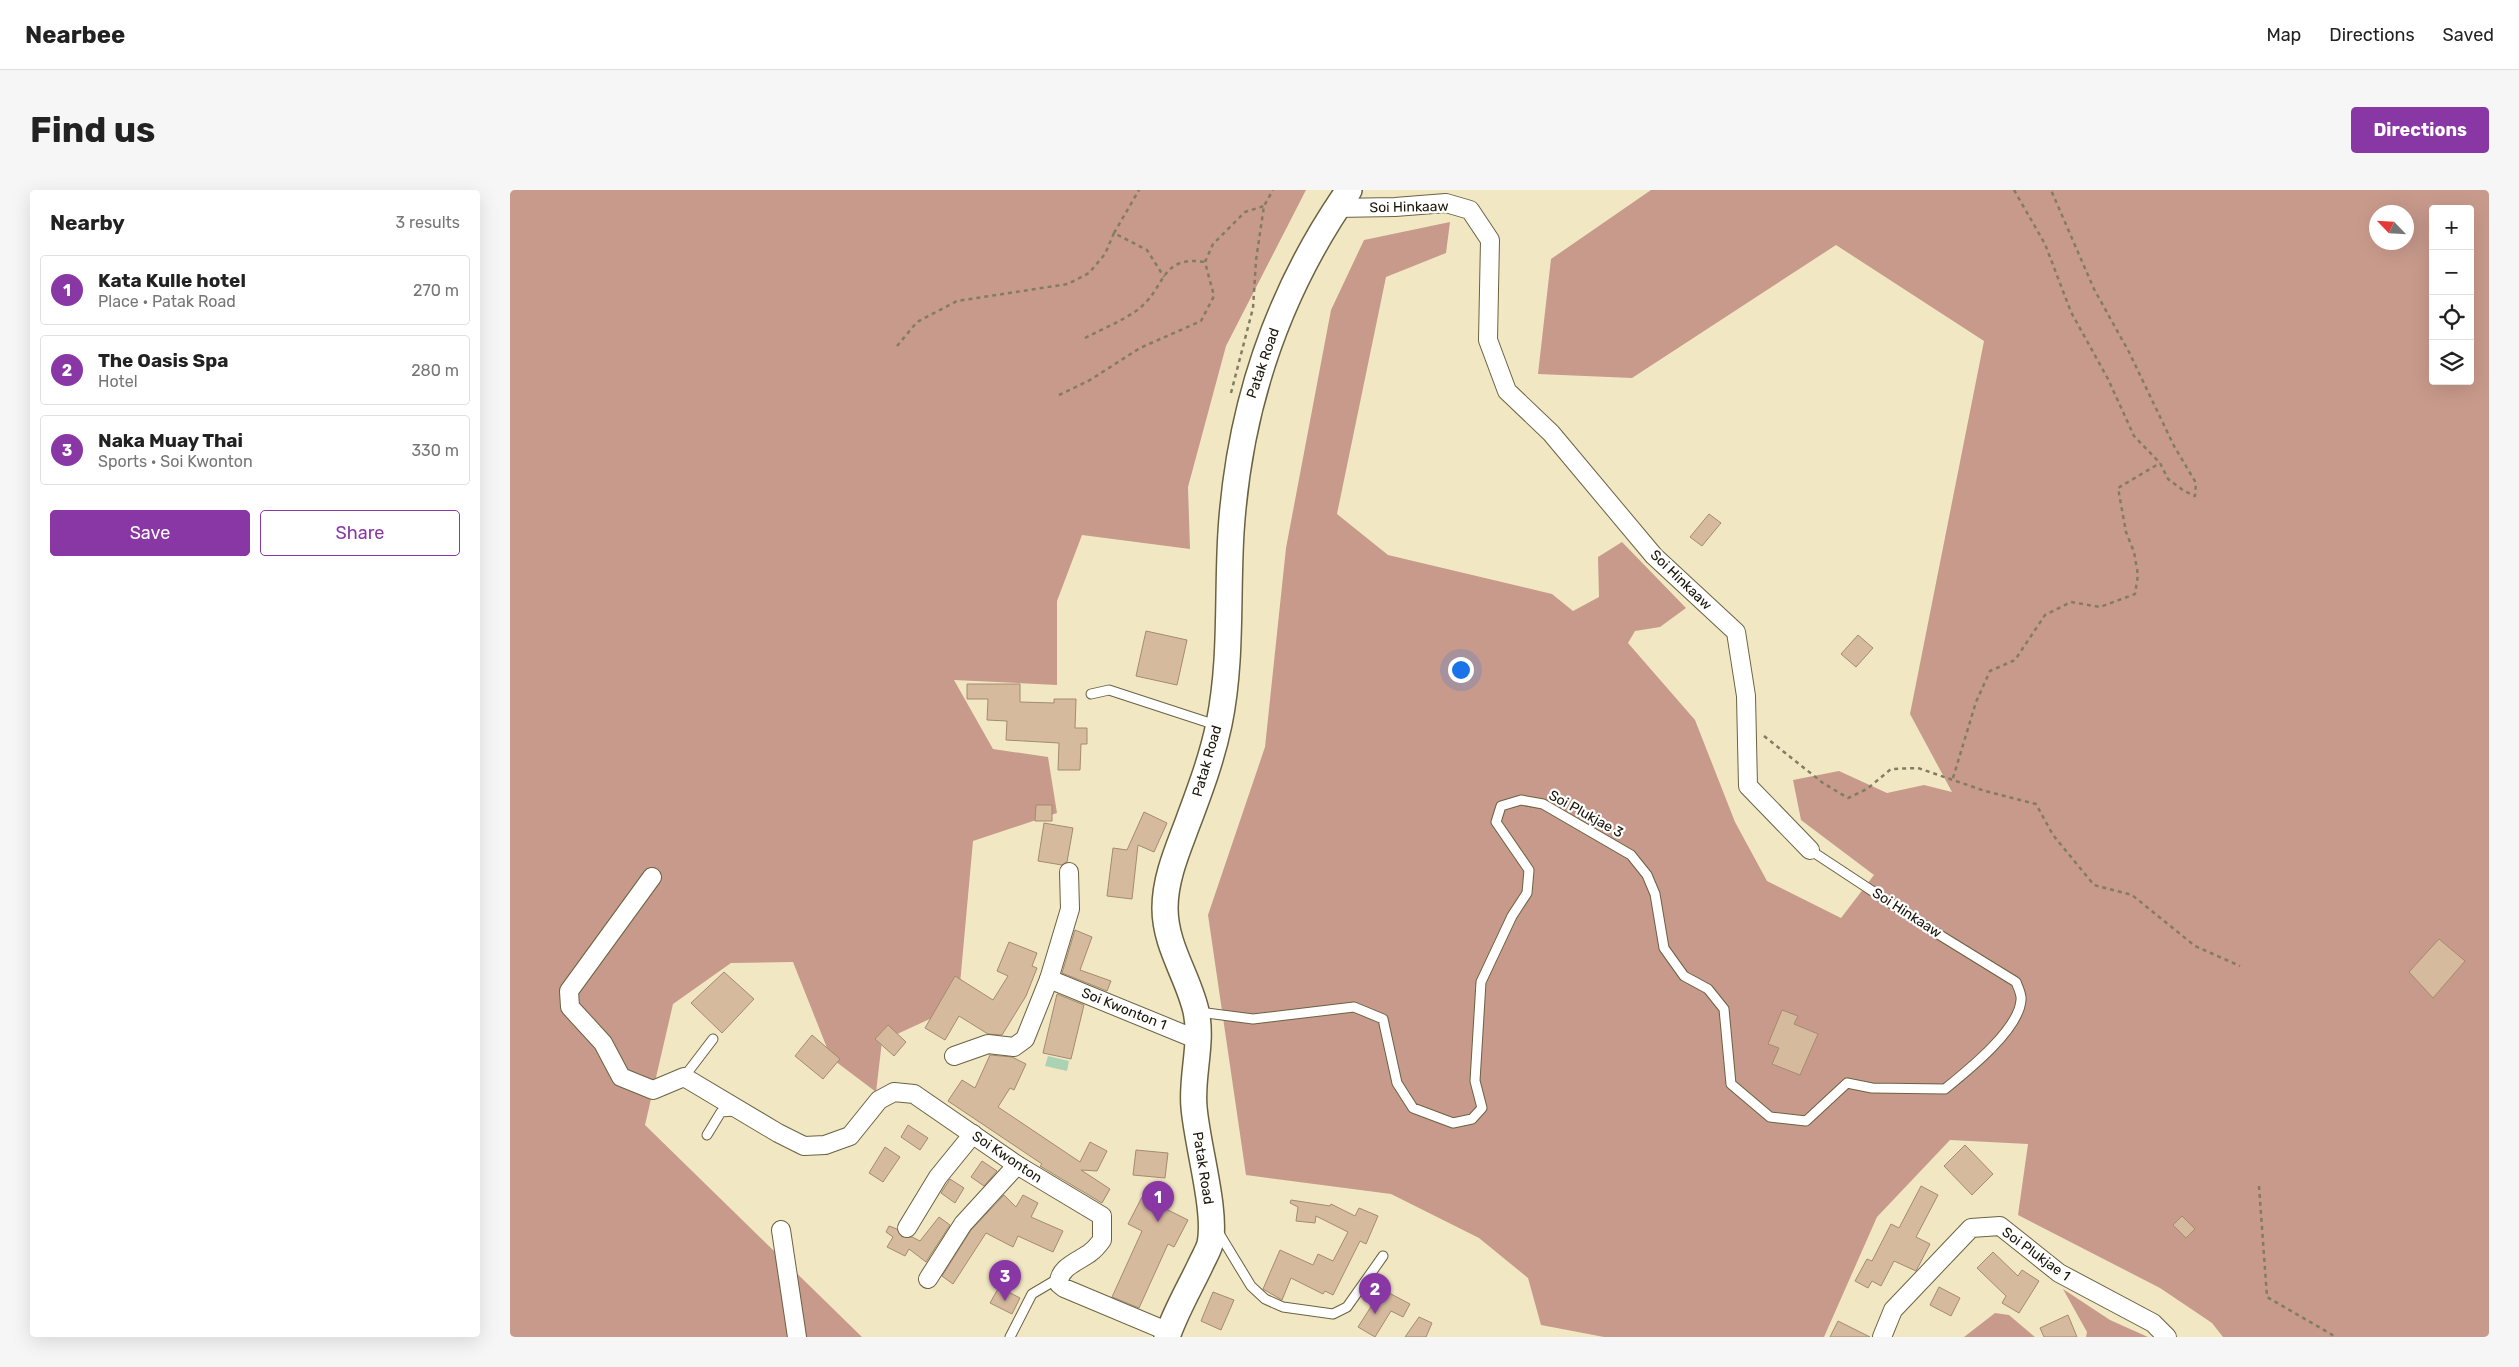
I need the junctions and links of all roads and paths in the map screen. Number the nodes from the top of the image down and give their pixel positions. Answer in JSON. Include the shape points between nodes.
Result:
{"nodes":[{"id":1,"x":1139,"y":190,"type":"edge"},
{"id":2,"x":1273,"y":190,"type":"edge"},
{"id":3,"x":2014,"y":190,"type":"edge"},
{"id":4,"x":2051,"y":190,"type":"edge"},
{"id":5,"x":1342,"y":199,"type":"edge"},
{"id":6,"x":1264,"y":206,"type":"junction"},
{"id":7,"x":1114,"y":233,"type":"junction"},
{"id":8,"x":1205,"y":262,"type":"junction"},
{"id":9,"x":1164,"y":277,"type":"junction"},
{"id":10,"x":1085,"y":338,"type":"dead end"},
{"id":11,"x":897,"y":346,"type":"dead end"},
{"id":12,"x":1059,"y":396,"type":"dead end"},
{"id":13,"x":1230,"y":401,"type":"dead end"},
{"id":14,"x":2160,"y":463,"type":"junction"},
{"id":15,"x":1091,"y":694,"type":"dead end"},
{"id":16,"x":1746,"y":724,"type":"junction"},
{"id":17,"x":1219,"y":726,"type":"junction"},
{"id":18,"x":1953,"y":778,"type":"junction"},
{"id":19,"x":1810,"y":850,"type":"joint"},
{"id":20,"x":1069,"y":872,"type":"dead end"},
{"id":21,"x":652,"y":877,"type":"dead end"},
{"id":22,"x":2240,"y":966,"type":"dead end"},
{"id":23,"x":1049,"y":979,"type":"junction"},
{"id":24,"x":2022,"y":1000,"type":"joint"},
{"id":25,"x":1196,"y":1011,"type":"junction"},
{"id":26,"x":713,"y":1039,"type":"dead end"},
{"id":27,"x":1198,"y":1040,"type":"junction"},
{"id":28,"x":954,"y":1056,"type":"dead end"},
{"id":29,"x":684,"y":1077,"type":"junction"},
{"id":30,"x":742,"y":1110,"type":"junction"},
{"id":31,"x":973,"y":1134,"type":"junction"},
{"id":32,"x":707,"y":1136,"type":"dead end"},
{"id":33,"x":1017,"y":1165,"type":"junction"},
{"id":34,"x":2259,"y":1186,"type":"dead end"},
{"id":35,"x":1212,"y":1221,"type":"junction"},
{"id":36,"x":907,"y":1228,"type":"dead end"},
{"id":37,"x":781,"y":1230,"type":"dead end"},
{"id":38,"x":1383,"y":1256,"type":"dead end"},
{"id":39,"x":1059,"y":1278,"type":"junction"},
{"id":40,"x":928,"y":1279,"type":"dead end"},
{"id":41,"x":1168,"y":1335,"type":"edge"},
{"id":42,"x":797,"y":1337,"type":"edge"},
{"id":43,"x":1010,"y":1337,"type":"edge"},
{"id":44,"x":1882,"y":1337,"type":"edge"},
{"id":45,"x":2167,"y":1337,"type":"edge"},
{"id":46,"x":2336,"y":1337,"type":"edge"}],
"edges":[{"from":1,"to":7,"type":"path"},
{"from":2,"to":6,"type":"path"},
{"from":3,"to":14,"type":"path","via":[[2045,244],[2071,312],[2108,379],[2134,436]]},
{"from":4,"to":14,"type":"path","via":[[2094,289],[2130,352],[2174,446],[2196,483],[2195,496],[2168,479]]},
{"from":5,"to":16,"type":"street","name":"Soi Hinkaaw","via":[[1395,207],[1446,203],[1470,210],[1490,240],[1488,340],[1507,391],[1551,433],[1654,556],[1736,632],[1746,696]]},
{"from":5,"to":17,"type":"main road","name":"Patak Road","via":[[1300,272],[1271,337],[1251,397],[1239,454],[1231,530],[1227,608],[1229,662]]},
{"from":6,"to":8,"type":"path","via":[[1245,212],[1213,244]]},
{"from":6,"to":13,"type":"path","via":[[1253,308],[1234,374]]},
{"from":7,"to":9,"type":"path","via":[[1147,250]]},
{"from":7,"to":11,"type":"path","via":[[1105,254],[1089,272],[1068,284],[957,300],[917,322]]},
{"from":8,"to":9,"type":"path","via":[[1190,260],[1179,263],[1168,269]]},
{"from":8,"to":12,"type":"path","via":[[1214,296],[1200,321],[1140,348]]},
{"from":9,"to":10,"type":"path","via":[[1137,310]]},
{"from":14,"to":18,"type":"path","via":[[2118,488],[2138,575],[2135,594],[2100,607],[2071,602],[2046,615],[2015,660],[1990,671],[1976,702]]},
{"from":15,"to":17,"type":"lane","via":[[1109,690]]},
{"from":16,"to":18,"type":"path","via":[[1823,783],[1848,798],[1867,789],[1891,769],[1918,768],[1929,774]]},
{"from":16,"to":19,"type":"street","name":"Soi Hinkaaw","via":[[1748,786]]},
{"from":17,"to":25,"type":"main road","name":"Patak Road","via":[[1170,873],[1165,909],[1170,946]]},
{"from":18,"to":22,"type":"path","via":[[1985,791],[2036,804],[2054,835],[2094,885],[2132,895],[2195,946]]},
{"from":19,"to":24,"type":"lane","name":"Soi Hinkaaw","via":[[2016,982]]},
{"from":20,"to":23,"type":"street","via":[[1070,909]]},
{"from":21,"to":29,"type":"street","via":[[569,991],[570,1007],[603,1043],[621,1076],[653,1090]]},
{"from":23,"to":27,"type":"street","name":"Soi Kwonton 1"},
{"from":23,"to":28,"type":"street","via":[[1025,1039],[1014,1047],[988,1044]]},
{"from":24,"to":25,"type":"lane","name":"Soi Plukjae 3","via":[[2012,1025],[1982,1058],[1945,1089],[1872,1088],[1847,1083],[1806,1121],[1770,1117],[1731,1084],[1724,1009],[1708,990],[1684,976],[1664,948],[1655,894],[1647,875],[1631,855],[1543,804],[1521,800],[1501,806],[1496,822],[1529,870],[1528,893],[1512,916],[1482,982],[1475,1081],[1482,1108],[1472,1119],[1453,1123],[1413,1108],[1397,1084],[1383,1019],[1354,1007],[1252,1019]]},
{"from":25,"to":27,"type":"main road","name":"Patak Road"},
{"from":26,"to":29,"type":"lane"},
{"from":27,"to":35,"type":"main road","name":"Patak Road","via":[[1193,1104]]},
{"from":29,"to":30,"type":"street"},
{"from":30,"to":31,"type":"street","name":"Soi Kwonton","via":[[804,1146],[825,1145],[850,1136],[879,1100],[894,1092],[914,1094]]},
{"from":30,"to":32,"type":"lane","via":[[721,1112]]},
{"from":31,"to":33,"type":"street","name":"Soi Kwonton"},
{"from":31,"to":36,"type":"street","via":[[938,1177]]},
{"from":33,"to":39,"type":"street","name":"Soi Kwonton","via":[[1102,1216],[1102,1240],[1063,1271]]},
{"from":33,"to":40,"type":"street","via":[[963,1224]]},
{"from":34,"to":46,"type":"path","via":[[2267,1297]]},
{"from":35,"to":38,"type":"lane","via":[[1251,1286],[1266,1299],[1283,1307],[1333,1314],[1347,1307]]},
{"from":35,"to":41,"type":"main road","name":"Patak Road","via":[[1210,1245]]},
{"from":37,"to":42,"type":"street"},
{"from":39,"to":41,"type":"street","via":[[1059,1284],[1064,1288]]},
{"from":39,"to":43,"type":"lane","via":[[1032,1294]]},
{"from":44,"to":45,"type":"street","name":"Soi Plukjae 1","via":[[1894,1310],[1971,1228],[2000,1226],[2058,1273],[2153,1323]]}]}
